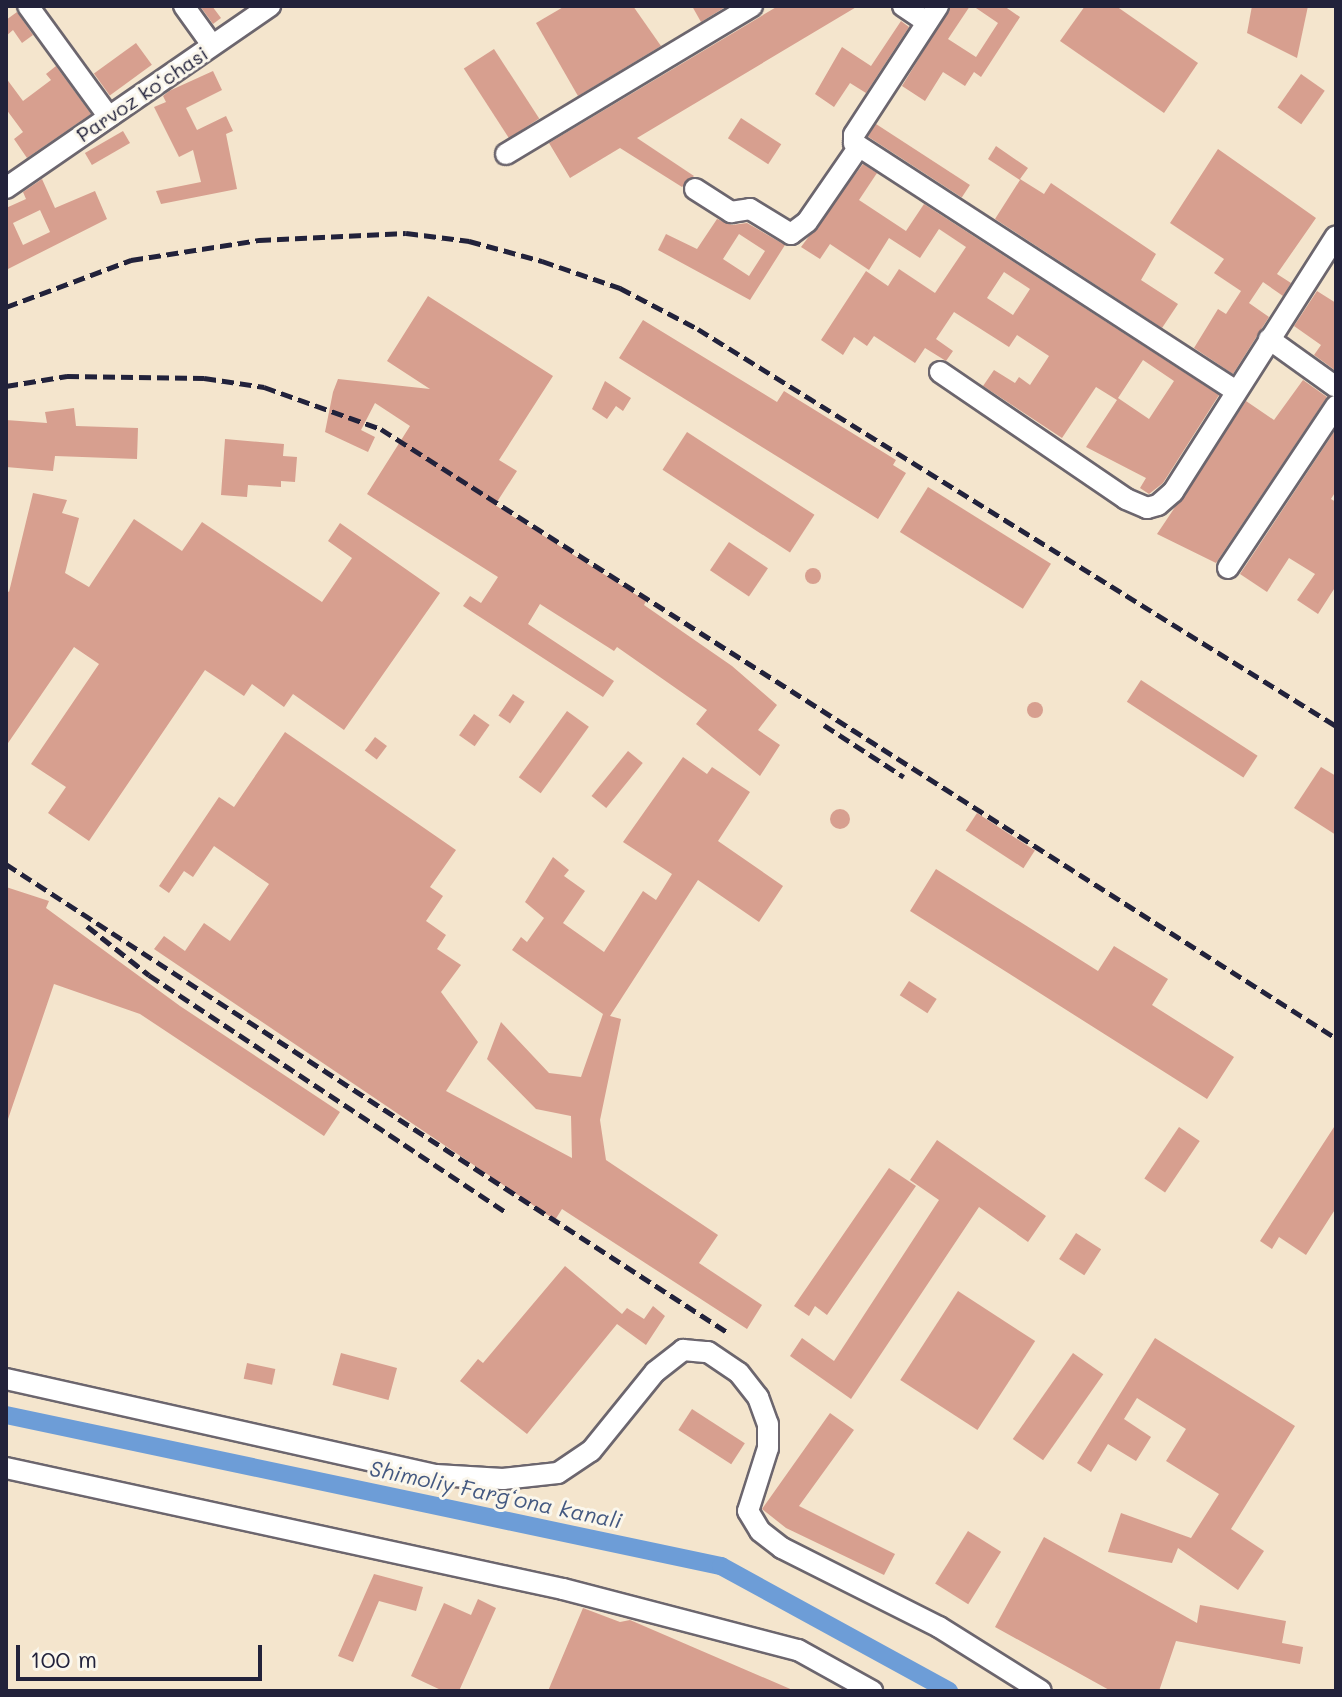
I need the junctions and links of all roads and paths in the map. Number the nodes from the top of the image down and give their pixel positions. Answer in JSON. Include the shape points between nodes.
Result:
{"nodes":[{"id":1,"x":28,"y":6,"type":"edge"},
{"id":2,"x":184,"y":6,"type":"edge"},
{"id":3,"x":270,"y":6,"type":"edge"},
{"id":4,"x":752,"y":6,"type":"edge"},
{"id":5,"x":903,"y":6,"type":"edge"},
{"id":6,"x":933,"y":14,"type":"edge"},
{"id":7,"x":212,"y":45,"type":"junction"},
{"id":8,"x":109,"y":117,"type":"junction"},
{"id":9,"x":858,"y":148,"type":"junction"},
{"id":10,"x":506,"y":154,"type":"dead end"},
{"id":11,"x":8,"y":181,"type":"edge"},
{"id":12,"x":695,"y":189,"type":"dead end"},
{"id":13,"x":1336,"y":236,"type":"edge"},
{"id":14,"x":1269,"y":339,"type":"junction"},
{"id":15,"x":940,"y":372,"type":"dead end"},
{"id":16,"x":1336,"y":387,"type":"edge"},
{"id":17,"x":1236,"y":391,"type":"junction"},
{"id":18,"x":1336,"y":406,"type":"edge"},
{"id":19,"x":1228,"y":568,"type":"dead end"},
{"id":20,"x":6,"y":1379,"type":"edge"},
{"id":21,"x":6,"y":1468,"type":"edge"},
{"id":22,"x":872,"y":1691,"type":"edge"},
{"id":23,"x":1041,"y":1691,"type":"edge"}],
"edges":[{"from":1,"to":8,"type":"street"},
{"from":2,"to":7,"type":"street"},
{"from":3,"to":7,"type":"street","name":"Parvoz koʻchasi"},
{"from":4,"to":10,"type":"street"},
{"from":5,"to":6,"type":"street"},
{"from":6,"to":9,"type":"street","via":[[854,135]]},
{"from":7,"to":8,"type":"street","name":"Parvoz koʻchasi"},
{"from":8,"to":11,"type":"street","name":"Parvoz koʻchasi"},
{"from":9,"to":12,"type":"street","via":[[807,222],[791,234],[750,209],[731,212]]},
{"from":9,"to":17,"type":"street"},
{"from":13,"to":14,"type":"street"},
{"from":14,"to":16,"type":"street"},
{"from":14,"to":17,"type":"street"},
{"from":15,"to":17,"type":"street","via":[[1126,499],[1147,508],[1173,492]]},
{"from":18,"to":19,"type":"street"},
{"from":20,"to":23,"type":"street","via":[[436,1475],[503,1479],[558,1473],[591,1451],[655,1372],[683,1350],[708,1352],[739,1373],[758,1397],[768,1424],[768,1448],[748,1511],[760,1531],[782,1548],[939,1627]]},
{"from":21,"to":22,"type":"street","via":[[563,1589],[798,1650]]}]}
